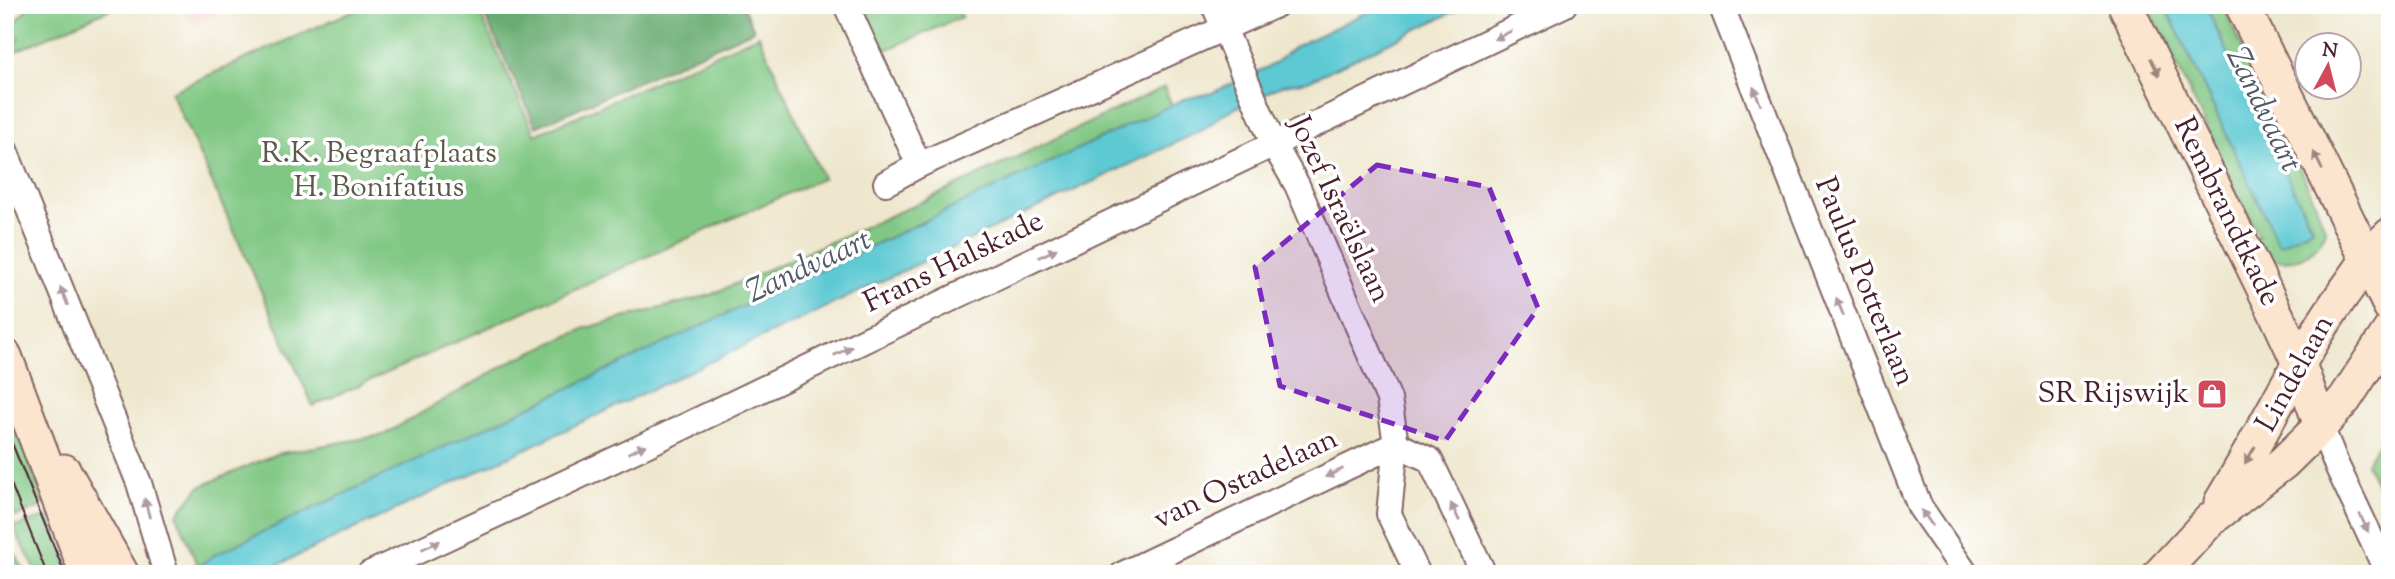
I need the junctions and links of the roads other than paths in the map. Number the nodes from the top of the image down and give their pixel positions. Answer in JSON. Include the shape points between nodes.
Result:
{"nodes":[{"id":1,"x":846,"y":5,"type":"edge"},
{"id":2,"x":1214,"y":5,"type":"edge"},
{"id":3,"x":1276,"y":5,"type":"edge"},
{"id":4,"x":1564,"y":5,"type":"edge"},
{"id":5,"x":1721,"y":5,"type":"edge"},
{"id":6,"x":2125,"y":5,"type":"edge"},
{"id":7,"x":2242,"y":5,"type":"edge"},
{"id":8,"x":1226,"y":29,"type":"junction"},
{"id":9,"x":1271,"y":138,"type":"junction"},
{"id":10,"x":5,"y":150,"type":"edge"},
{"id":11,"x":919,"y":165,"type":"junction"},
{"id":12,"x":886,"y":183,"type":"dead end"},
{"id":13,"x":2390,"y":235,"type":"edge"},
{"id":14,"x":2366,"y":261,"type":"junction"},
{"id":15,"x":2390,"y":306,"type":"edge"},
{"id":16,"x":2390,"y":330,"type":"edge"},
{"id":17,"x":5,"y":356,"type":"edge"},
{"id":18,"x":2298,"y":361,"type":"junction"},
{"id":19,"x":24,"y":402,"type":"junction"},
{"id":20,"x":2322,"y":426,"type":"junction"},
{"id":21,"x":1396,"y":444,"type":"junction"},
{"id":22,"x":2211,"y":519,"type":"junction"},
{"id":23,"x":87,"y":574,"type":"edge"},
{"id":24,"x":122,"y":574,"type":"edge"},
{"id":25,"x":166,"y":574,"type":"edge"},
{"id":26,"x":369,"y":574,"type":"edge"},
{"id":27,"x":1122,"y":574,"type":"edge"},
{"id":28,"x":1418,"y":574,"type":"edge"},
{"id":29,"x":1484,"y":574,"type":"edge"},
{"id":30,"x":1966,"y":574,"type":"edge"},
{"id":31,"x":2160,"y":574,"type":"edge"},
{"id":32,"x":2388,"y":574,"type":"edge"}],
"edges":[{"from":1,"to":11,"type":"street"},
{"from":2,"to":8,"type":"street","name":"Jozef Israëlslaan"},
{"from":3,"to":8,"type":"street"},
{"from":4,"to":9,"type":"street","name":"Frans Halskade","one_way":true},
{"from":30,"to":5,"type":"street","name":"Paulus Potterlaan","one_way":true,"via":[[1920,507]]},
{"from":6,"to":18,"type":"main road","name":"Rembrandtkade","one_way":true},
{"from":14,"to":7,"type":"main road","one_way":true},
{"from":8,"to":9,"type":"street","name":"Jozef Israëlslaan"},
{"from":8,"to":11,"type":"street"},
{"from":9,"to":21,"type":"street","name":"Jozef Israëlslaan","via":[[1297,185],[1389,399]]},
{"from":26,"to":9,"type":"street","name":"Frans Halskade","one_way":true},
{"from":25,"to":10,"type":"street","one_way":true,"via":[[136,475]]},
{"from":11,"to":12,"type":"street"},
{"from":13,"to":14,"type":"main road","name":"Lindelaan"},
{"from":14,"to":15,"type":"main road"},
{"from":14,"to":18,"type":"main road","name":"Lindelaan"},
{"from":16,"to":20,"type":"main road","name":"Lindelaan"},
{"from":17,"to":19,"type":"main road"},
{"from":18,"to":20,"type":"main road","name":"Rembrandtkade"},
{"from":18,"to":22,"type":"main road","name":"Lindelaan","one_way":true,"via":[[2263,433]]},
{"from":19,"to":23,"type":"main road"},
{"from":19,"to":24,"type":"main road"},
{"from":20,"to":22,"type":"main road","name":"Lindelaan"},
{"from":20,"to":32,"type":"street","name":"Rembrandtkade","one_way":true},
{"from":21,"to":27,"type":"street","name":"van Ostadelaan","one_way":true},
{"from":21,"to":28,"type":"street","name":"Jozef Israëlslaan","via":[[1390,514]]},
{"from":29,"to":21,"type":"street","one_way":true,"via":[[1430,460]]},
{"from":22,"to":31,"type":"main road","name":"Lindelaan"}]}
